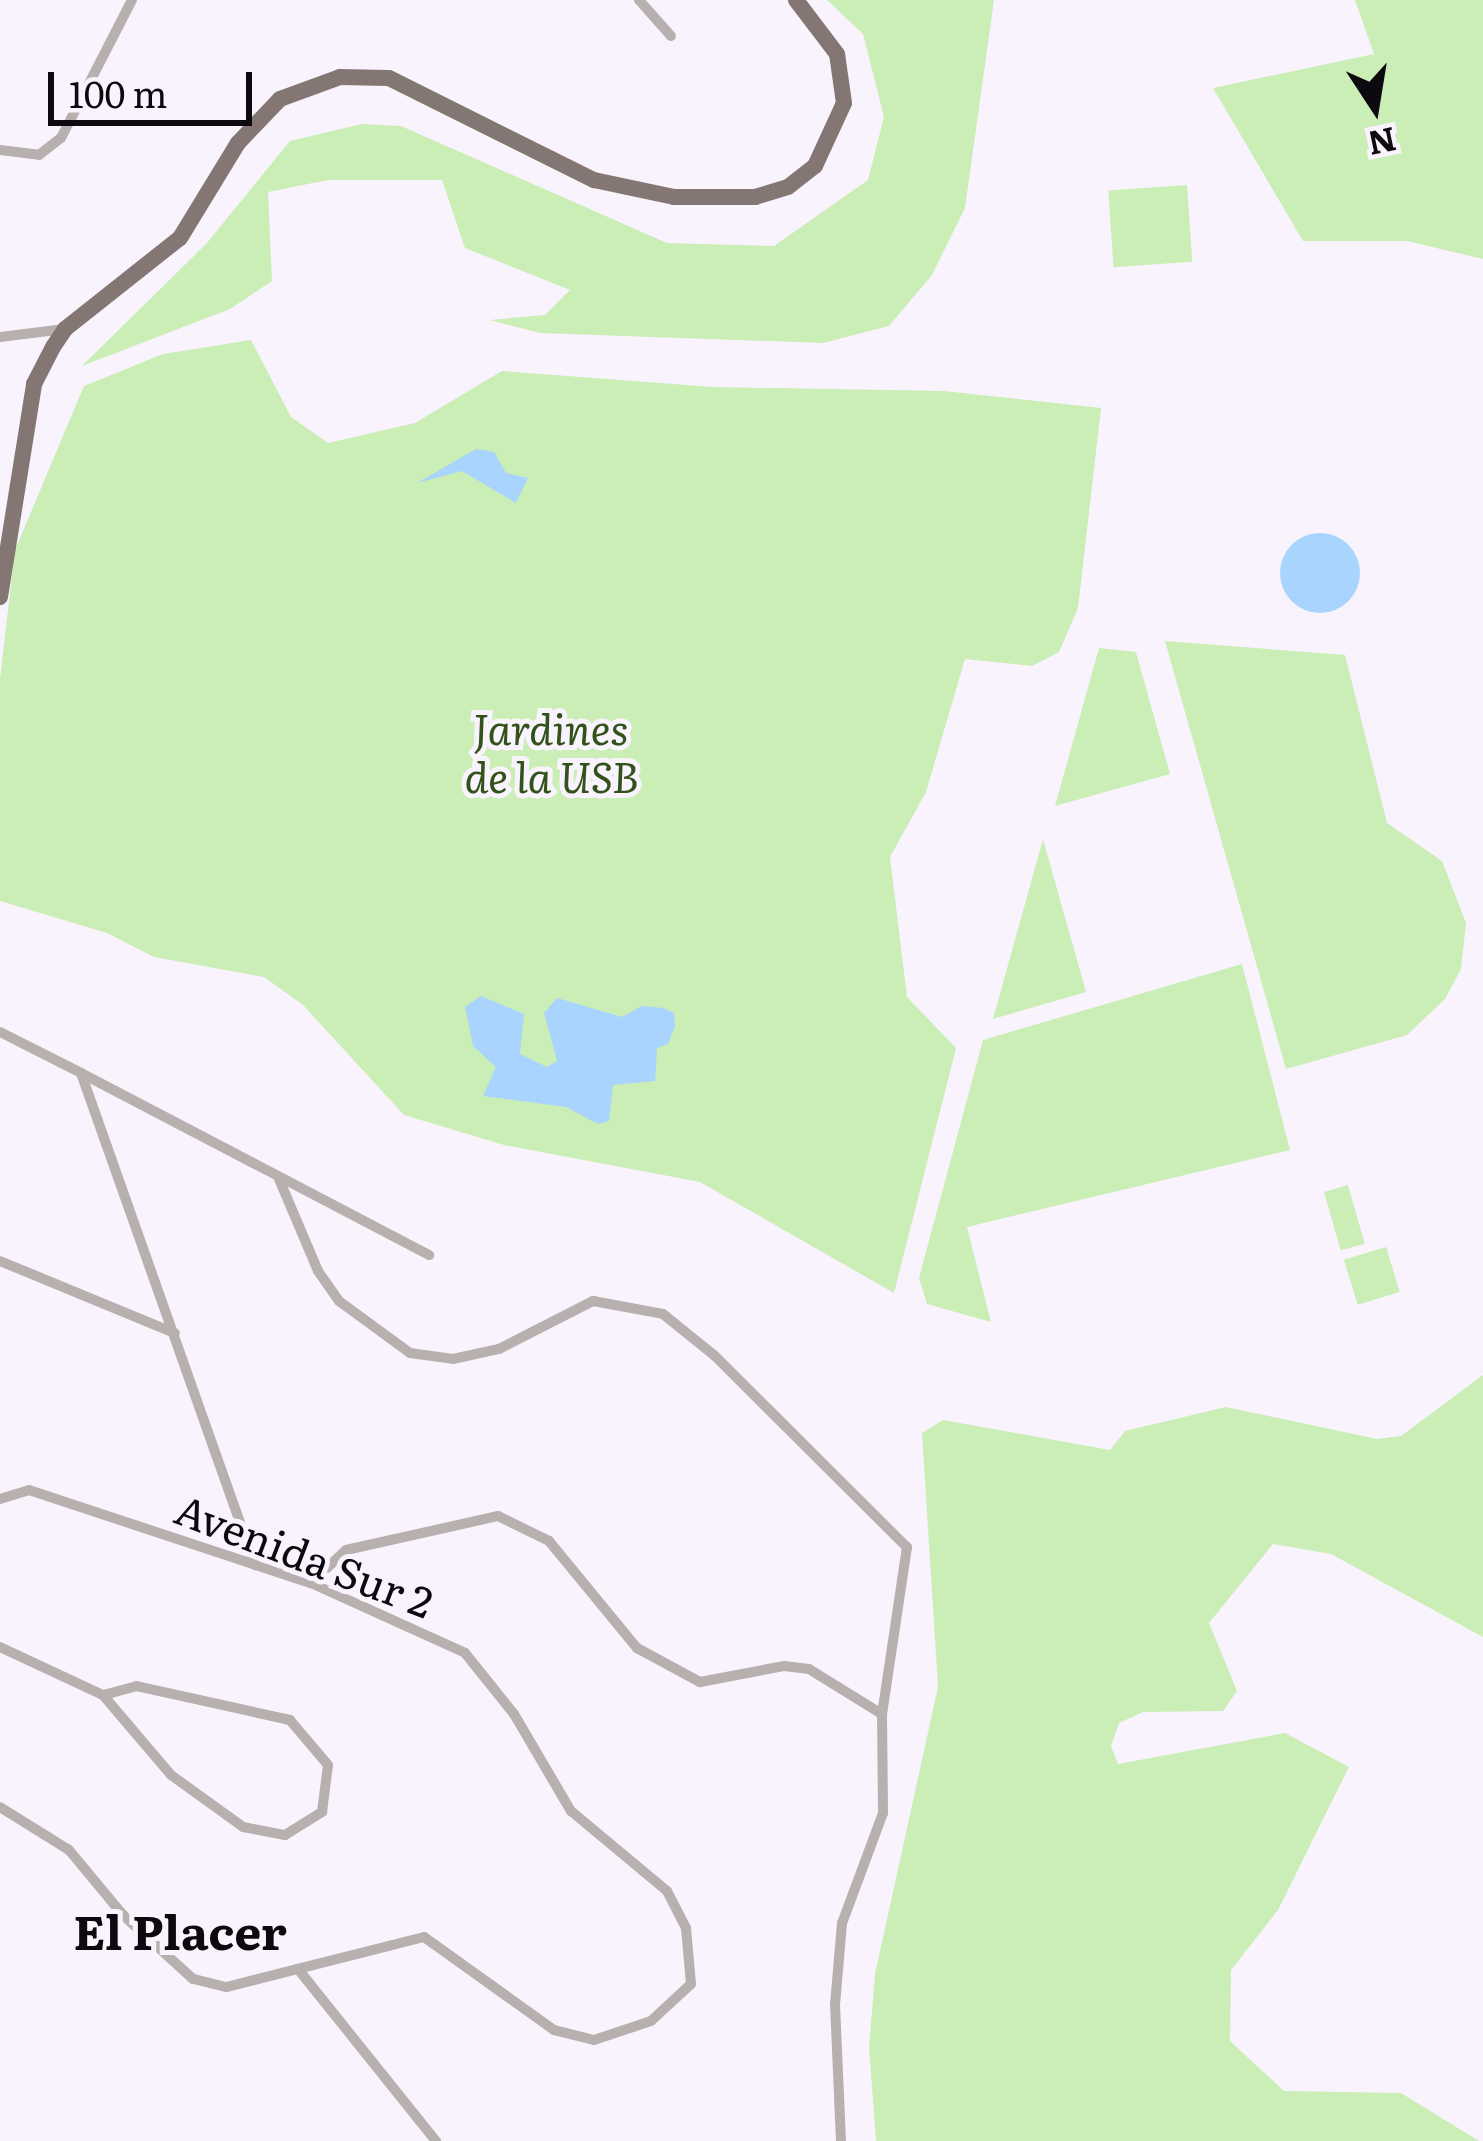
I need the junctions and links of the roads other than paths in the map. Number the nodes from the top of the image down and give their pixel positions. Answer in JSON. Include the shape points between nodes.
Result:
{"nodes":[{"id":1,"x":132,"y":0,"type":"edge"},
{"id":2,"x":639,"y":0,"type":"edge"},
{"id":3,"x":796,"y":0,"type":"edge"},
{"id":4,"x":671,"y":36,"type":"dead end"},
{"id":5,"x":0,"y":150,"type":"edge"},
{"id":6,"x":65,"y":328,"type":"junction"},
{"id":7,"x":0,"y":337,"type":"edge"},
{"id":8,"x":0,"y":597,"type":"edge"},
{"id":9,"x":0,"y":1032,"type":"edge"},
{"id":10,"x":81,"y":1073,"type":"junction"},
{"id":11,"x":279,"y":1179,"type":"junction"},
{"id":12,"x":429,"y":1255,"type":"dead end"},
{"id":13,"x":0,"y":1261,"type":"edge"},
{"id":14,"x":176,"y":1333,"type":"junction"},
{"id":15,"x":0,"y":1499,"type":"edge"},
{"id":16,"x":255,"y":1564,"type":"junction"},
{"id":17,"x":311,"y":1583,"type":"junction"},
{"id":18,"x":0,"y":1647,"type":"edge"},
{"id":19,"x":104,"y":1695,"type":"junction"},
{"id":20,"x":881,"y":1714,"type":"junction"},
{"id":21,"x":0,"y":1807,"type":"edge"},
{"id":22,"x":298,"y":1969,"type":"junction"},
{"id":23,"x":436,"y":2141,"type":"edge"},
{"id":24,"x":842,"y":2141,"type":"edge"}],
"edges":[{"from":1,"to":5,"type":"street","via":[[61,137],[39,155]]},
{"from":2,"to":4,"type":"street"},
{"from":3,"to":6,"type":"main road","via":[[837,54],[844,103],[825,155],[788,187],[739,200],[638,192],[549,159],[407,84],[340,77],[292,93],[257,118],[180,238]]},
{"from":6,"to":7,"type":"street"},
{"from":6,"to":8,"type":"main road","via":[[34,384]]},
{"from":9,"to":10,"type":"street"},
{"from":10,"to":11,"type":"street"},
{"from":10,"to":14,"type":"street"},
{"from":11,"to":12,"type":"street"},
{"from":11,"to":20,"type":"street","via":[[339,1301],[410,1353],[453,1359],[499,1349],[592,1301],[663,1314],[715,1356],[908,1546]]},
{"from":13,"to":14,"type":"street"},
{"from":14,"to":16,"type":"street"},
{"from":15,"to":16,"type":"street","name":"Avenida Sur 2","via":[[29,1490]]},
{"from":16,"to":17,"type":"street","name":"Avenida Sur 2"},
{"from":17,"to":20,"type":"street","via":[[346,1550],[498,1516],[549,1541],[637,1648],[700,1682],[809,1669]]},
{"from":17,"to":22,"type":"street","name":"Avenida Sur 2","via":[[465,1653],[514,1714],[571,1811],[668,1891],[686,1928],[691,1984],[651,2021],[594,2040],[554,2030],[424,1937]]},
{"from":18,"to":19,"type":"street"},
{"from":19,"to":19,"type":"street","via":[[171,1774],[243,1827],[285,1834],[322,1812],[328,1766],[290,1720],[137,1686]]},
{"from":20,"to":24,"type":"street","via":[[883,1814],[842,1922],[835,2004]]},
{"from":21,"to":22,"type":"street","via":[[69,1850],[193,1979],[226,1987]]},
{"from":22,"to":23,"type":"street"}]}
